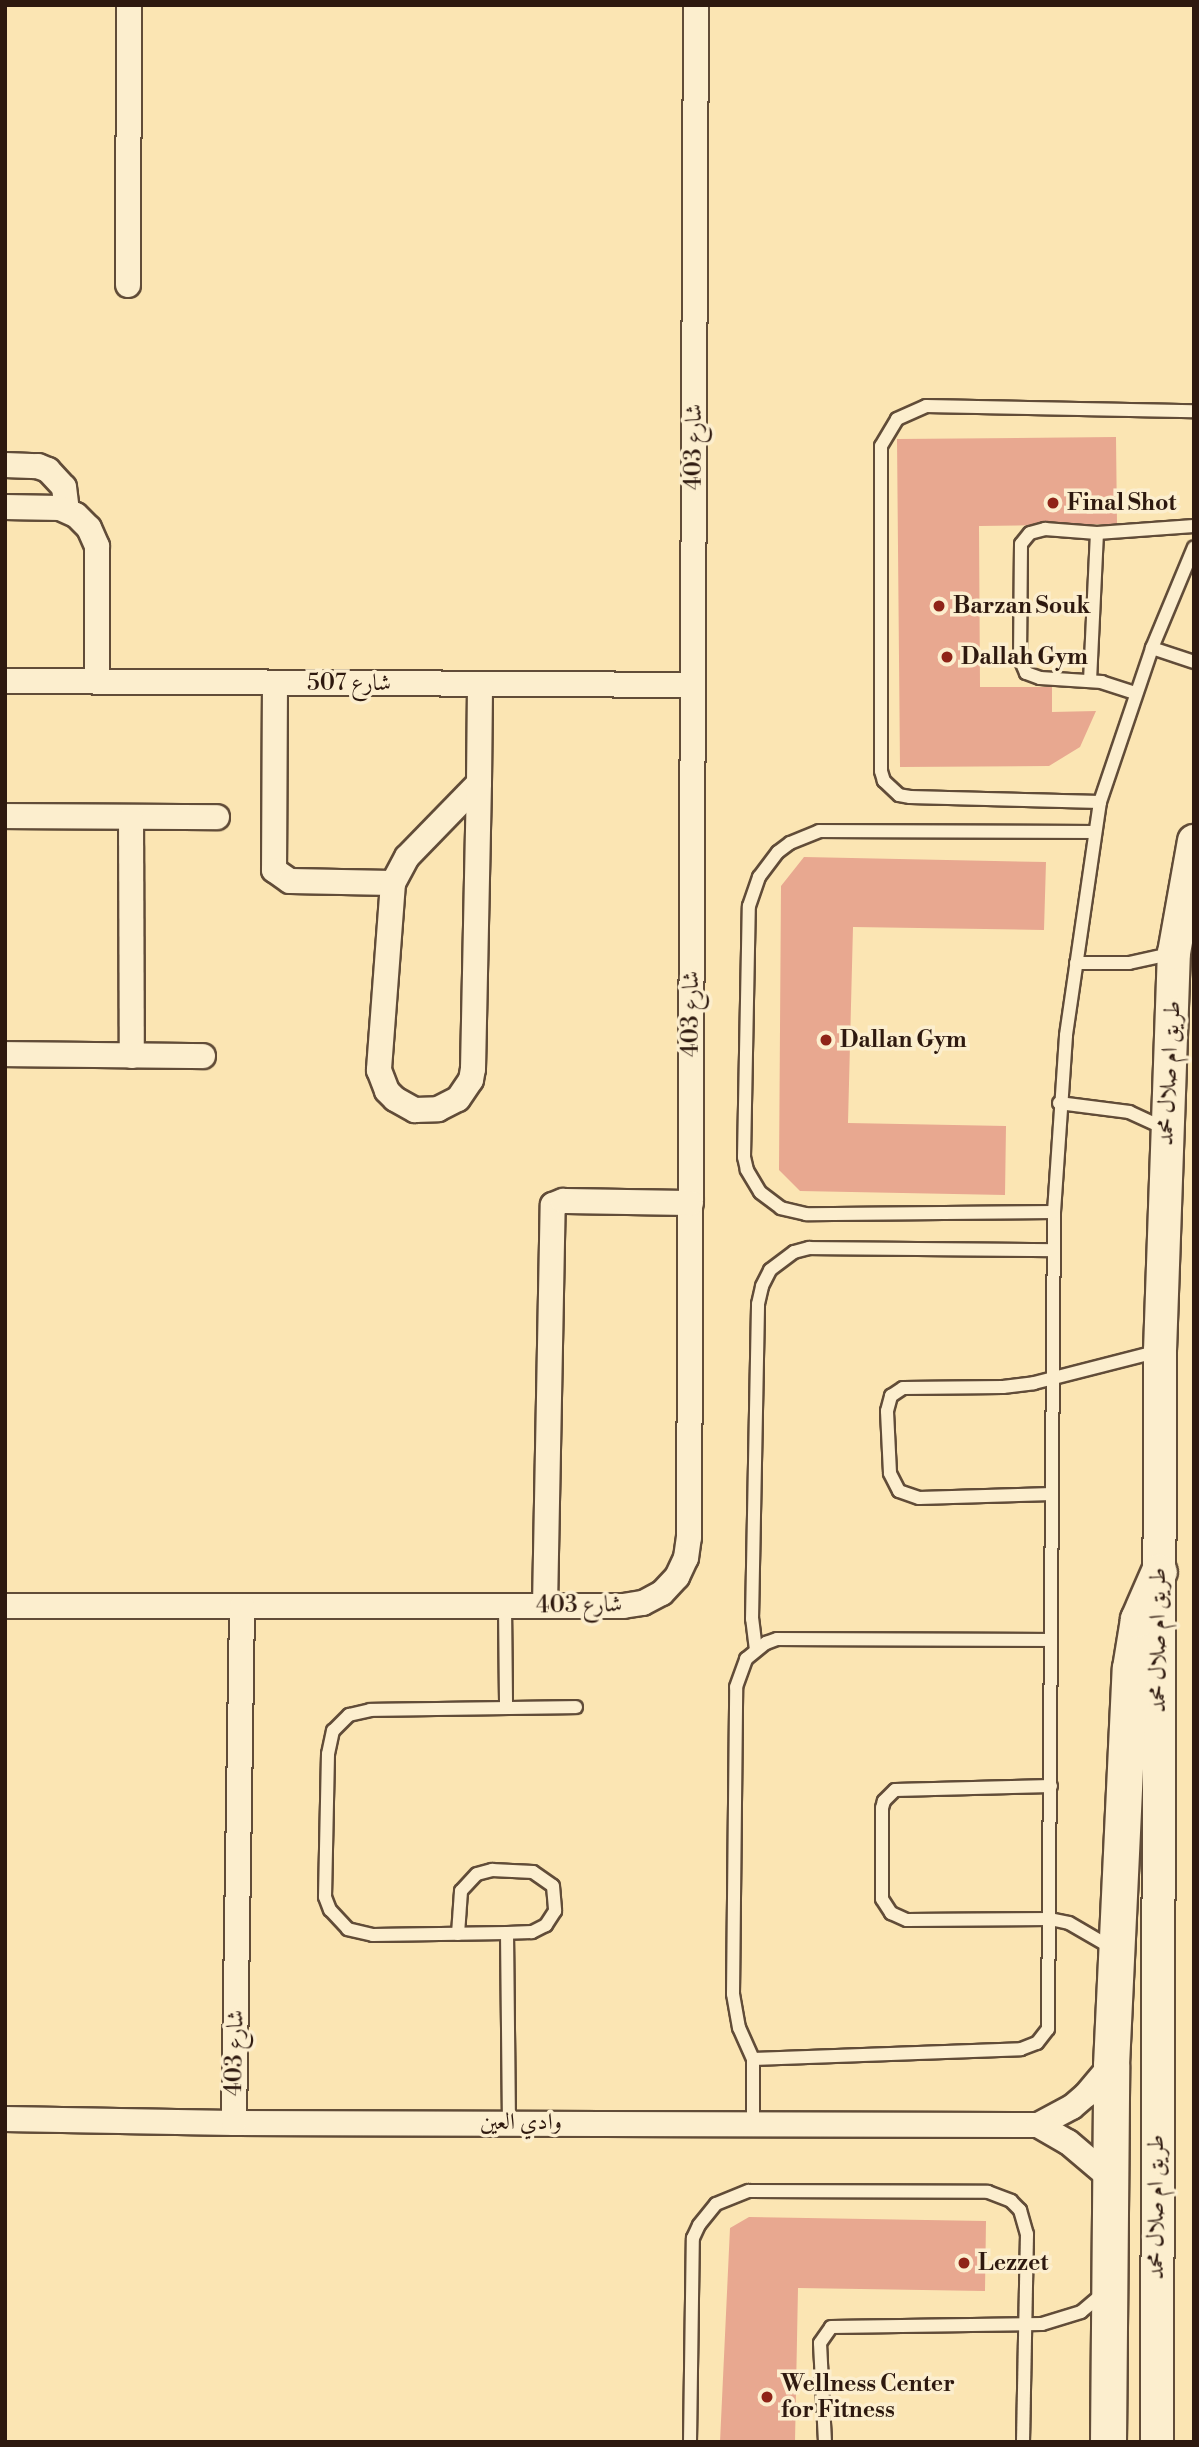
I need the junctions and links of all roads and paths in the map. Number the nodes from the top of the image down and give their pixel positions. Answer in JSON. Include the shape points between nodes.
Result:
{"nodes":[{"id":1,"x":129,"y":5,"type":"edge"},
{"id":2,"x":696,"y":5,"type":"edge"},
{"id":3,"x":128,"y":285,"type":"dead end"},
{"id":4,"x":1194,"y":411,"type":"edge"},
{"id":5,"x":5,"y":465,"type":"edge"},
{"id":6,"x":5,"y":507,"type":"edge"},
{"id":7,"x":67,"y":510,"type":"junction"},
{"id":8,"x":1194,"y":526,"type":"edge"},
{"id":9,"x":1097,"y":533,"type":"junction"},
{"id":10,"x":1193,"y":550,"type":"edge"},
{"id":11,"x":1152,"y":648,"type":"junction"},
{"id":12,"x":1194,"y":662,"type":"edge"},
{"id":13,"x":5,"y":681,"type":"edge"},
{"id":14,"x":1090,"y":681,"type":"junction"},
{"id":15,"x":97,"y":682,"type":"junction"},
{"id":16,"x":275,"y":683,"type":"junction"},
{"id":17,"x":480,"y":684,"type":"junction"},
{"id":18,"x":693,"y":685,"type":"junction"},
{"id":19,"x":1135,"y":693,"type":"junction"},
{"id":20,"x":479,"y":783,"type":"junction"},
{"id":21,"x":1100,"y":802,"type":"junction"},
{"id":22,"x":5,"y":816,"type":"edge"},
{"id":23,"x":217,"y":817,"type":"dead end"},
{"id":24,"x":131,"y":818,"type":"junction"},
{"id":25,"x":1093,"y":832,"type":"junction"},
{"id":26,"x":1194,"y":841,"type":"edge"},
{"id":27,"x":393,"y":883,"type":"junction"},
{"id":28,"x":1174,"y":953,"type":"junction"},
{"id":29,"x":1076,"y":963,"type":"junction"},
{"id":30,"x":5,"y":1054,"type":"edge"},
{"id":31,"x":132,"y":1056,"type":"junction"},
{"id":32,"x":203,"y":1056,"type":"dead end"},
{"id":33,"x":1059,"y":1103,"type":"junction"},
{"id":34,"x":1166,"y":1129,"type":"junction"},
{"id":35,"x":691,"y":1203,"type":"junction"},
{"id":36,"x":1054,"y":1212,"type":"junction"},
{"id":37,"x":1054,"y":1250,"type":"junction"},
{"id":38,"x":1160,"y":1351,"type":"junction"},
{"id":39,"x":1052,"y":1379,"type":"junction"},
{"id":40,"x":1052,"y":1494,"type":"junction"},
{"id":41,"x":1159,"y":1571,"type":"junction"},
{"id":42,"x":5,"y":1606,"type":"edge"},
{"id":43,"x":242,"y":1606,"type":"junction"},
{"id":44,"x":505,"y":1606,"type":"junction"},
{"id":45,"x":545,"y":1606,"type":"junction"},
{"id":46,"x":1051,"y":1640,"type":"junction"},
{"id":47,"x":756,"y":1650,"type":"junction"},
{"id":48,"x":576,"y":1707,"type":"dead end"},
{"id":49,"x":506,"y":1708,"type":"junction"},
{"id":50,"x":1051,"y":1786,"type":"junction"},
{"id":51,"x":1050,"y":1919,"type":"junction"},
{"id":52,"x":506,"y":1933,"type":"junction"},
{"id":53,"x":458,"y":1934,"type":"junction"},
{"id":54,"x":1116,"y":1950,"type":"junction"},
{"id":55,"x":752,"y":2059,"type":"junction"},
{"id":56,"x":1111,"y":2064,"type":"junction"},
{"id":57,"x":5,"y":2119,"type":"edge"},
{"id":58,"x":509,"y":2122,"type":"junction"},
{"id":59,"x":753,"y":2122,"type":"junction"},
{"id":60,"x":234,"y":2123,"type":"junction"},
{"id":61,"x":1038,"y":2124,"type":"junction"},
{"id":62,"x":1108,"y":2176,"type":"junction"},
{"id":63,"x":1108,"y":2288,"type":"junction"},
{"id":64,"x":1026,"y":2324,"type":"junction"},
{"id":65,"x":690,"y":2442,"type":"edge"},
{"id":66,"x":825,"y":2442,"type":"edge"},
{"id":67,"x":1023,"y":2442,"type":"edge"},
{"id":68,"x":1108,"y":2442,"type":"edge"},
{"id":69,"x":1157,"y":2442,"type":"edge"}],
"edges":[{"from":1,"to":3,"type":"street"},
{"from":2,"to":18,"type":"street","name":"شارع 403"},
{"from":4,"to":21,"type":"lane","via":[[926,406],[897,419],[881,446],[884,781],[900,795],[910,797]]},
{"from":5,"to":7,"type":"street","via":[[48,470],[64,487]]},
{"from":6,"to":7,"type":"street"},
{"from":7,"to":15,"type":"street","via":[[83,521],[97,546]]},
{"from":8,"to":9,"type":"lane"},
{"from":9,"to":14,"type":"lane"},
{"from":9,"to":14,"type":"lane","via":[[1037,530],[1025,538],[1019,552],[1022,667],[1033,677]]},
{"from":10,"to":11,"type":"lane"},
{"from":11,"to":12,"type":"lane"},
{"from":11,"to":19,"type":"lane"},
{"from":13,"to":15,"type":"street","name":"شارع 507"},
{"from":14,"to":19,"type":"lane"},
{"from":15,"to":16,"type":"street","name":"شارع 507"},
{"from":16,"to":17,"type":"street","name":"شارع 507"},
{"from":16,"to":27,"type":"street","via":[[274,870],[289,881]]},
{"from":17,"to":18,"type":"street","name":"شارع 507"},
{"from":17,"to":20,"type":"street"},
{"from":18,"to":35,"type":"street","name":"شارع 403"},
{"from":19,"to":21,"type":"lane"},
{"from":20,"to":27,"type":"street","via":[[407,857]]},
{"from":20,"to":27,"type":"street","via":[[473,1069],[458,1099],[438,1109],[415,1110],[395,1100],[379,1070]]},
{"from":21,"to":25,"type":"lane"},
{"from":22,"to":24,"type":"street"},
{"from":23,"to":24,"type":"street"},
{"from":24,"to":31,"type":"street"},
{"from":25,"to":29,"type":"lane"},
{"from":25,"to":36,"type":"lane","via":[[819,831],[778,852],[759,877],[749,906],[744,1157],[760,1192],[781,1208],[806,1214]]},
{"from":26,"to":28,"type":"street","name":"طريق ام صلال محمد"},
{"from":28,"to":29,"type":"lane","via":[[1129,962]]},
{"from":28,"to":34,"type":"street","name":"طريق ام صلال محمد"},
{"from":29,"to":33,"type":"lane"},
{"from":30,"to":31,"type":"street"},
{"from":31,"to":32,"type":"street"},
{"from":33,"to":34,"type":"lane","via":[[1129,1112]]},
{"from":33,"to":36,"type":"lane"},
{"from":34,"to":38,"type":"street","name":"طريق ام صلال محمد"},
{"from":35,"to":45,"type":"street","name":"شارع 403","via":[[686,1558],[677,1577],[643,1602]]},
{"from":35,"to":45,"type":"street","via":[[563,1201],[553,1205]]},
{"from":36,"to":37,"type":"lane"},
{"from":37,"to":39,"type":"lane"},
{"from":37,"to":47,"type":"lane","via":[[809,1248],[794,1252],[770,1270],[758,1304],[752,1619]]},
{"from":38,"to":39,"type":"lane"},
{"from":38,"to":41,"type":"street","name":"طريق ام صلال محمد"},
{"from":39,"to":40,"type":"lane"},
{"from":39,"to":40,"type":"lane","via":[[1003,1387],[903,1388],[891,1396],[887,1411],[890,1473],[899,1491],[908,1496]]},
{"from":40,"to":46,"type":"lane"},
{"from":41,"to":54,"type":"main road","via":[[1139,1619],[1130,1668]]},
{"from":41,"to":69,"type":"street","name":"طريق ام صلال محمد"},
{"from":42,"to":43,"type":"street","name":"شارع 403"},
{"from":43,"to":44,"type":"street","name":"شارع 403"},
{"from":43,"to":60,"type":"street","name":"شارع 403"},
{"from":44,"to":45,"type":"street","name":"شارع 403"},
{"from":44,"to":49,"type":"lane"},
{"from":46,"to":47,"type":"lane","via":[[777,1639]]},
{"from":46,"to":50,"type":"lane"},
{"from":47,"to":55,"type":"lane","via":[[739,1672],[736,1687],[733,1994],[739,2028]]},
{"from":48,"to":49,"type":"lane"},
{"from":49,"to":53,"type":"lane","via":[[359,1711],[340,1722],[329,1742],[325,1897],[338,1922],[360,1934]]},
{"from":50,"to":51,"type":"lane"},
{"from":50,"to":51,"type":"lane","via":[[895,1790],[882,1808],[880,1889],[885,1907],[907,1920]]},
{"from":51,"to":54,"type":"lane","via":[[1077,1927]]},
{"from":51,"to":55,"type":"lane","via":[[1050,2020],[1044,2037],[1029,2047]]},
{"from":52,"to":53,"type":"lane"},
{"from":52,"to":53,"type":"lane","via":[[531,1932],[552,1919],[555,1894],[541,1875],[492,1870],[470,1879],[459,1899]]},
{"from":52,"to":58,"type":"lane"},
{"from":54,"to":56,"type":"main road"},
{"from":55,"to":59,"type":"lane"},
{"from":56,"to":61,"type":"street","name":"وادي العين","via":[[1079,2101]]},
{"from":56,"to":62,"type":"main road"},
{"from":57,"to":60,"type":"street","name":"وادي العين"},
{"from":58,"to":59,"type":"street","name":"وادي العين"},
{"from":58,"to":60,"type":"street","name":"وادي العين"},
{"from":59,"to":61,"type":"street","name":"وادي العين"},
{"from":61,"to":62,"type":"street","name":"وادي العين","via":[[1068,2141]]},
{"from":62,"to":63,"type":"main road"},
{"from":63,"to":64,"type":"lane","via":[[1081,2312],[1062,2320]]},
{"from":63,"to":68,"type":"main road"},
{"from":64,"to":65,"type":"lane","via":[[1025,2221],[1011,2200],[1000,2194],[737,2194],[716,2204],[693,2238]]},
{"from":64,"to":66,"type":"lane","via":[[831,2327],[820,2343]]},
{"from":64,"to":67,"type":"lane"}]}
